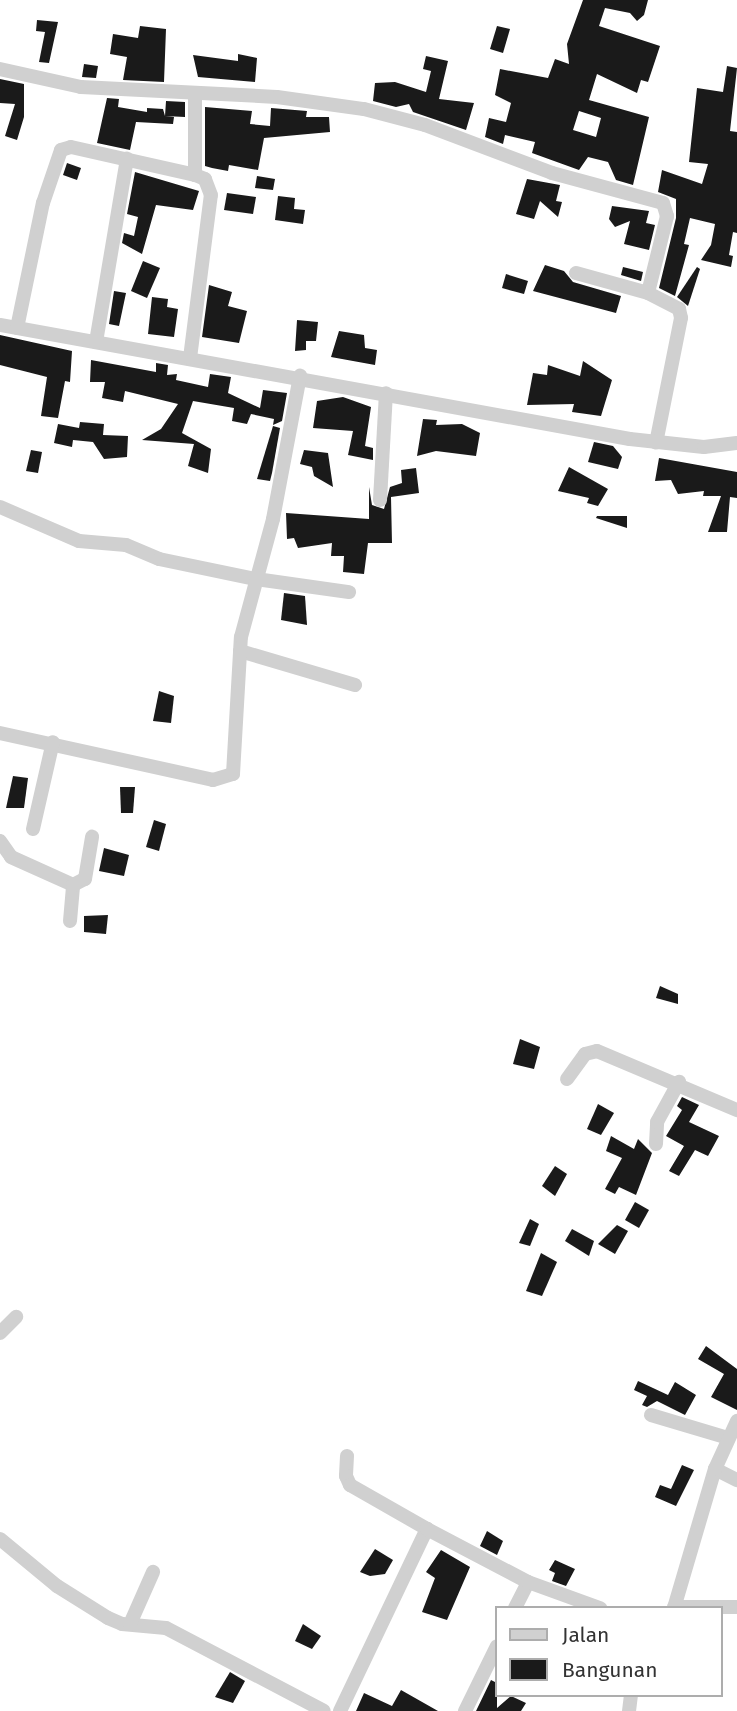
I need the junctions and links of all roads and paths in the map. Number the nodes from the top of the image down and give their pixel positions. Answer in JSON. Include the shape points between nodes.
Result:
{"nodes":[{"id":1,"x":0,"y":69,"type":"edge"},
{"id":2,"x":195,"y":96,"type":"junction"},
{"id":3,"x":127,"y":159,"type":"junction"},
{"id":4,"x":195,"y":175,"type":"junction"},
{"id":5,"x":576,"y":273,"type":"dead end"},
{"id":6,"x":648,"y":293,"type":"junction"},
{"id":7,"x":0,"y":325,"type":"edge"},
{"id":8,"x":17,"y":328,"type":"junction"},
{"id":9,"x":96,"y":342,"type":"junction"},
{"id":10,"x":190,"y":358,"type":"junction"},
{"id":11,"x":300,"y":376,"type":"junction"},
{"id":12,"x":386,"y":393,"type":"junction"},
{"id":13,"x":656,"y":443,"type":"junction"},
{"id":14,"x":737,"y":443,"type":"edge"},
{"id":15,"x":380,"y":500,"type":"dead end"},
{"id":16,"x":0,"y":507,"type":"edge"},
{"id":17,"x":256,"y":579,"type":"junction"},
{"id":18,"x":349,"y":592,"type":"dead end"},
{"id":19,"x":240,"y":651,"type":"junction"},
{"id":20,"x":355,"y":685,"type":"dead end"},
{"id":21,"x":0,"y":733,"type":"edge"},
{"id":22,"x":53,"y":742,"type":"junction"},
{"id":23,"x":33,"y":828,"type":"dead end"},
{"id":24,"x":92,"y":836,"type":"dead end"},
{"id":25,"x":0,"y":841,"type":"edge"},
{"id":26,"x":73,"y":885,"type":"junction"},
{"id":27,"x":70,"y":921,"type":"dead end"},
{"id":28,"x":567,"y":1079,"type":"dead end"},
{"id":29,"x":679,"y":1082,"type":"junction"},
{"id":30,"x":737,"y":1110,"type":"edge"},
{"id":31,"x":656,"y":1144,"type":"dead end"},
{"id":32,"x":16,"y":1317,"type":"dead end"},
{"id":33,"x":0,"y":1334,"type":"edge"},
{"id":34,"x":651,"y":1415,"type":"dead end"},
{"id":35,"x":737,"y":1421,"type":"edge"},
{"id":36,"x":728,"y":1438,"type":"junction"},
{"id":37,"x":348,"y":1456,"type":"dead end"},
{"id":38,"x":715,"y":1469,"type":"junction"},
{"id":39,"x":737,"y":1480,"type":"edge"},
{"id":40,"x":427,"y":1529,"type":"junction"},
{"id":41,"x":0,"y":1539,"type":"edge"},
{"id":42,"x":153,"y":1572,"type":"dead end"},
{"id":43,"x":528,"y":1581,"type":"junction"},
{"id":44,"x":516,"y":1606,"type":"edge"},
{"id":45,"x":595,"y":1606,"type":"edge"},
{"id":46,"x":674,"y":1606,"type":"edge"},
{"id":47,"x":130,"y":1624,"type":"junction"},
{"id":48,"x":496,"y":1648,"type":"edge"},
{"id":49,"x":324,"y":1711,"type":"edge"},
{"id":50,"x":340,"y":1711,"type":"edge"},
{"id":51,"x":465,"y":1711,"type":"edge"}],
"edges":[{"from":1,"to":2,"type":"street","via":[[81,87]]},
{"from":2,"to":4,"type":"street"},
{"from":2,"to":6,"type":"street","via":[[276,97],[364,109],[425,125],[542,170],[663,204],[667,216]]},
{"from":3,"to":4,"type":"street"},
{"from":3,"to":8,"type":"street","via":[[71,147],[61,150],[43,203]]},
{"from":3,"to":9,"type":"street"},
{"from":4,"to":10,"type":"street","via":[[205,179],[211,195]]},
{"from":5,"to":6,"type":"street"},
{"from":6,"to":13,"type":"street","via":[[679,309],[681,318]]},
{"from":7,"to":8,"type":"street"},
{"from":8,"to":9,"type":"street"},
{"from":9,"to":10,"type":"street"},
{"from":10,"to":11,"type":"street"},
{"from":11,"to":12,"type":"street"},
{"from":11,"to":17,"type":"street","via":[[276,506]]},
{"from":12,"to":13,"type":"street"},
{"from":12,"to":15,"type":"street"},
{"from":13,"to":14,"type":"street","via":[[704,447]]},
{"from":16,"to":17,"type":"street","via":[[79,541],[126,545],[159,559]]},
{"from":17,"to":18,"type":"street"},
{"from":17,"to":19,"type":"street"},
{"from":19,"to":20,"type":"street"},
{"from":19,"to":22,"type":"street","via":[[235,768],[230,778],[213,780]]},
{"from":21,"to":22,"type":"street"},
{"from":22,"to":23,"type":"street"},
{"from":24,"to":26,"type":"street","via":[[85,879]]},
{"from":25,"to":26,"type":"street","via":[[11,857]]},
{"from":26,"to":27,"type":"street"},
{"from":28,"to":29,"type":"street","via":[[585,1054],[597,1051]]},
{"from":29,"to":30,"type":"street"},
{"from":29,"to":31,"type":"street","via":[[657,1122]]},
{"from":32,"to":33,"type":"street"},
{"from":34,"to":36,"type":"street"},
{"from":35,"to":36,"type":"street"},
{"from":36,"to":38,"type":"street"},
{"from":37,"to":40,"type":"street","via":[[345,1476],[350,1485]]},
{"from":38,"to":39,"type":"street"},
{"from":38,"to":46,"type":"street"},
{"from":40,"to":43,"type":"street"},
{"from":40,"to":50,"type":"street"},
{"from":41,"to":47,"type":"street","via":[[86,1606]]},
{"from":42,"to":47,"type":"street"},
{"from":43,"to":44,"type":"street"},
{"from":43,"to":45,"type":"street"},
{"from":47,"to":49,"type":"street","via":[[152,1624],[179,1634]]},
{"from":48,"to":51,"type":"street"}]}
